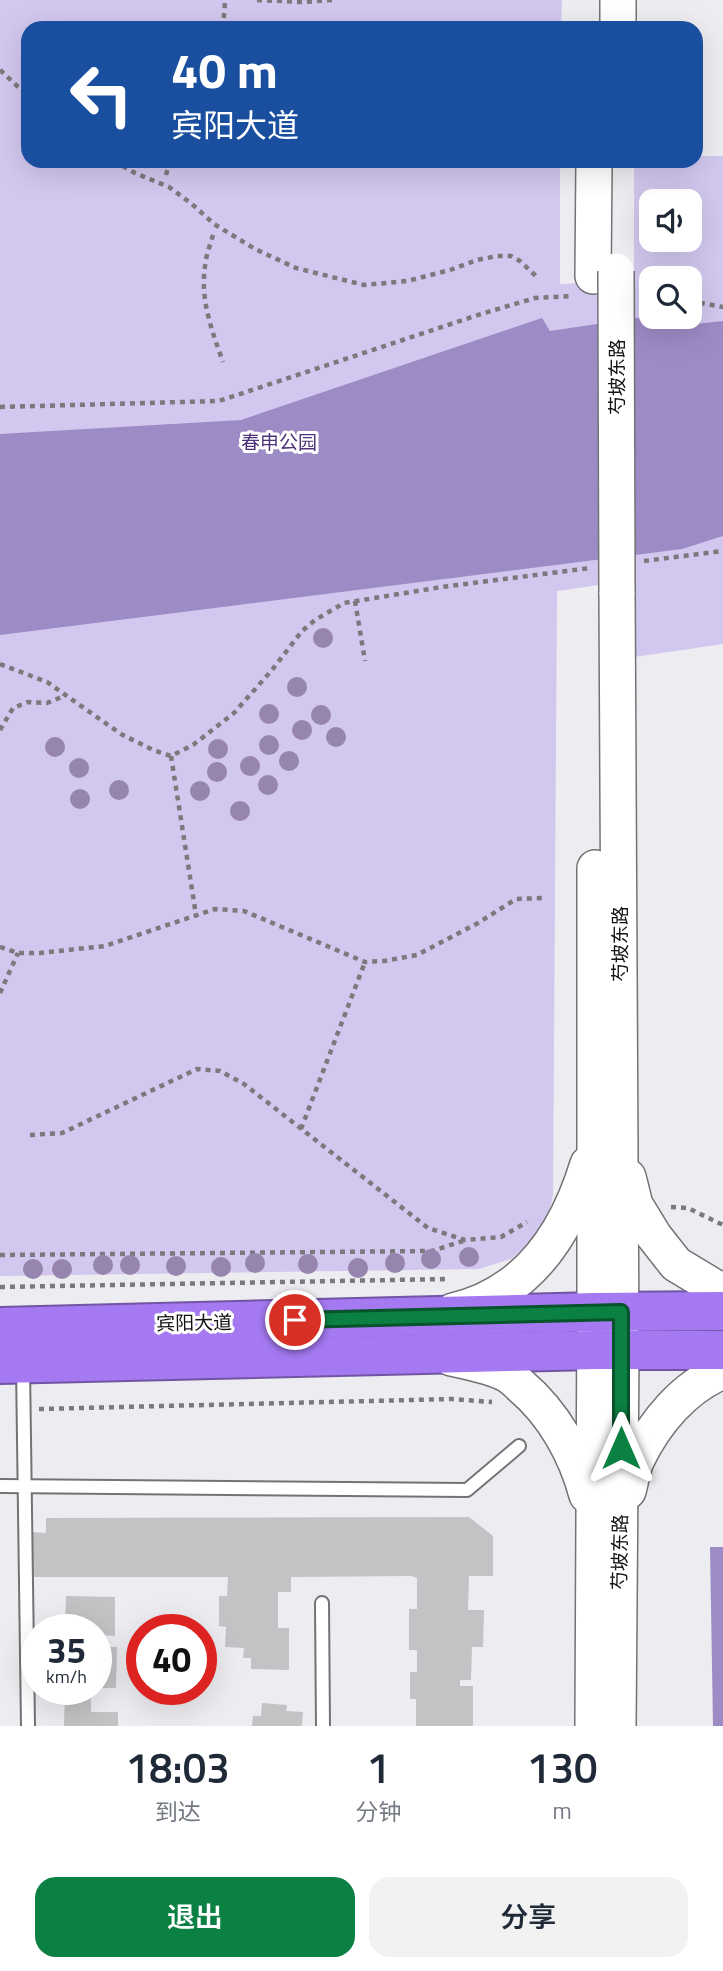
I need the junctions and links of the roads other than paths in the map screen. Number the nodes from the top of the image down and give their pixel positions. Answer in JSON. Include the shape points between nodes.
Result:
{"nodes":[{"id":1,"x":594,"y":0,"type":"edge"},
{"id":2,"x":618,"y":0,"type":"edge"},
{"id":3,"x":594,"y":21,"type":"edge"},
{"id":4,"x":618,"y":21,"type":"edge"},
{"id":5,"x":594,"y":168,"type":"edge"},
{"id":6,"x":616,"y":168,"type":"edge"},
{"id":7,"x":594,"y":281,"type":"junction"},
{"id":8,"x":608,"y":1142,"type":"junction"},
{"id":9,"x":723,"y":1290,"type":"edge"},
{"id":10,"x":723,"y":1311,"type":"edge"},
{"id":11,"x":608,"y":1312,"type":"junction"},
{"id":12,"x":429,"y":1317,"type":"junction"},
{"id":13,"x":0,"y":1327,"type":"edge"},
{"id":14,"x":608,"y":1350,"type":"junction"},
{"id":15,"x":723,"y":1350,"type":"edge"},
{"id":16,"x":434,"y":1355,"type":"junction"},
{"id":17,"x":12,"y":1364,"type":"edge"},
{"id":18,"x":723,"y":1371,"type":"edge"},
{"id":19,"x":519,"y":1446,"type":"dead end"},
{"id":20,"x":25,"y":1485,"type":"junction"},
{"id":21,"x":0,"y":1486,"type":"edge"},
{"id":22,"x":607,"y":1521,"type":"junction"},
{"id":23,"x":322,"y":1603,"type":"dead end"},
{"id":24,"x":28,"y":1726,"type":"edge"},
{"id":25,"x":323,"y":1726,"type":"edge"},
{"id":26,"x":593,"y":1726,"type":"edge"},
{"id":27,"x":618,"y":1726,"type":"edge"}],
"edges":[{"from":1,"to":3,"type":"street"},
{"from":2,"to":4,"type":"street"},
{"from":5,"to":7,"type":"street","name":"芍坡东路"},
{"from":6,"to":7,"type":"street","name":"芍坡东路"},
{"from":7,"to":8,"type":"street","name":"芍坡东路","via":[[605,584]]},
{"from":8,"to":9,"type":"street","via":[[654,1236],[677,1264]]},
{"from":8,"to":11,"type":"street","name":"芍坡东路"},
{"from":8,"to":12,"type":"street","via":[[554,1241],[531,1269],[503,1292],[471,1307]]},
{"from":10,"to":11,"type":"highway","name":"宾阳大道"},
{"from":11,"to":12,"type":"highway","name":"宾阳大道"},
{"from":11,"to":14,"type":"street","name":"芍坡东路"},
{"from":12,"to":13,"type":"highway","name":"宾阳大道"},
{"from":14,"to":15,"type":"highway","name":"宾阳大道"},
{"from":14,"to":16,"type":"highway","name":"宾阳大道"},
{"from":14,"to":22,"type":"street","name":"芍坡东路"},
{"from":16,"to":17,"type":"highway","name":"宾阳大道"},
{"from":16,"to":22,"type":"street","via":[[509,1375],[537,1399],[562,1434]]},
{"from":17,"to":20,"type":"lane"},
{"from":18,"to":22,"type":"street","via":[[675,1402],[636,1461]]},
{"from":19,"to":20,"type":"lane","via":[[467,1490]]},
{"from":20,"to":21,"type":"lane"},
{"from":20,"to":24,"type":"lane"},
{"from":22,"to":26,"type":"street","name":"芍坡东路"},
{"from":22,"to":27,"type":"street","name":"芍坡东路"},
{"from":23,"to":25,"type":"lane"}]}
